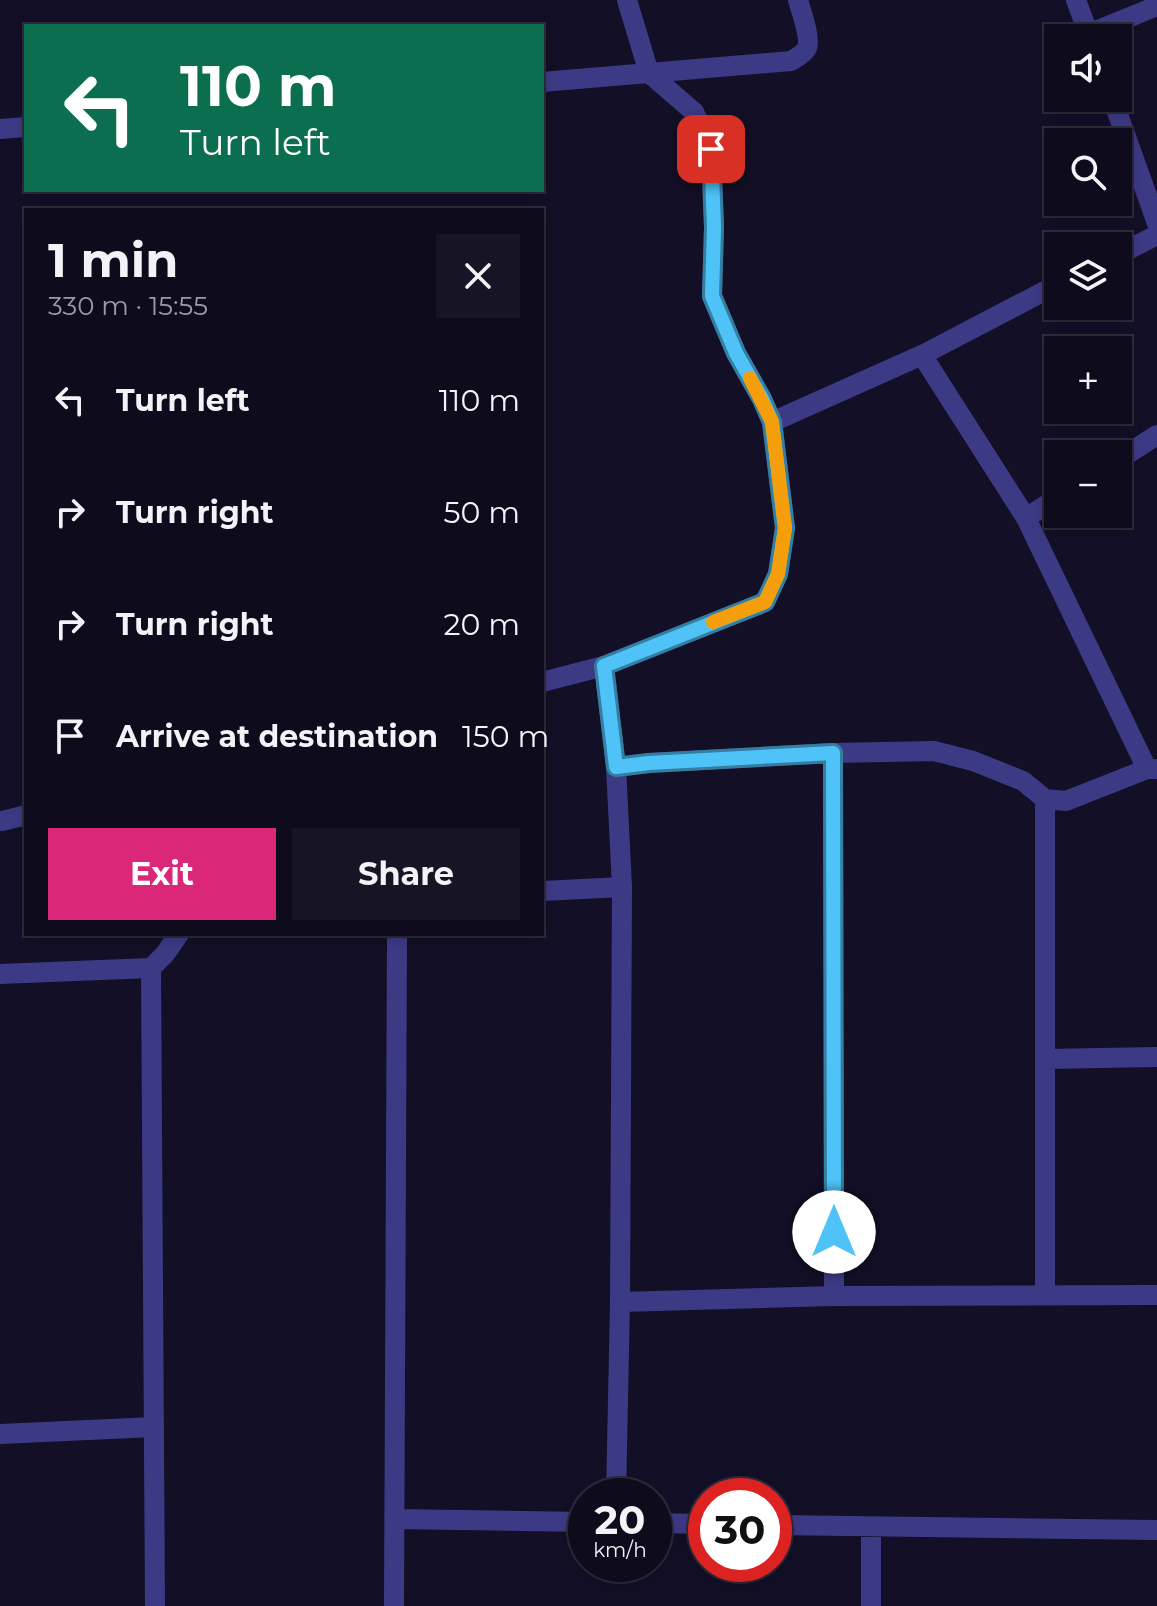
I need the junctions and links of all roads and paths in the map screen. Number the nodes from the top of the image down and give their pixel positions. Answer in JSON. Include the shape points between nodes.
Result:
{"nodes":[{"id":1,"x":627,"y":0,"type":"edge"},
{"id":2,"x":798,"y":0,"type":"edge"},
{"id":3,"x":1076,"y":0,"type":"edge"},
{"id":4,"x":1157,"y":6,"type":"edge"},
{"id":5,"x":1085,"y":24,"type":"edge"},
{"id":6,"x":1116,"y":24,"type":"edge"},
{"id":7,"x":649,"y":73,"type":"junction"},
{"id":8,"x":544,"y":82,"type":"edge"},
{"id":9,"x":1117,"y":112,"type":"edge"},
{"id":10,"x":24,"y":127,"type":"edge"},
{"id":11,"x":0,"y":129,"type":"edge"},
{"id":12,"x":1157,"y":223,"type":"edge"},
{"id":13,"x":1157,"y":235,"type":"edge"},
{"id":14,"x":1132,"y":248,"type":"edge"},
{"id":15,"x":1044,"y":291,"type":"edge"},
{"id":16,"x":922,"y":355,"type":"junction"},
{"id":17,"x":772,"y":422,"type":"junction"},
{"id":18,"x":1157,"y":435,"type":"edge"},
{"id":19,"x":1132,"y":451,"type":"edge"},
{"id":20,"x":1044,"y":506,"type":"edge"},
{"id":21,"x":1026,"y":518,"type":"junction"},
{"id":22,"x":604,"y":666,"type":"junction"},
{"id":23,"x":544,"y":681,"type":"edge"},
{"id":24,"x":833,"y":753,"type":"junction"},
{"id":25,"x":616,"y":767,"type":"junction"},
{"id":26,"x":1152,"y":769,"type":"edge"},
{"id":27,"x":1045,"y":799,"type":"junction"},
{"id":28,"x":24,"y":816,"type":"edge"},
{"id":29,"x":2,"y":821,"type":"dead end"},
{"id":30,"x":622,"y":887,"type":"junction"},
{"id":31,"x":544,"y":891,"type":"edge"},
{"id":32,"x":178,"y":936,"type":"edge"},
{"id":33,"x":397,"y":936,"type":"edge"},
{"id":34,"x":151,"y":968,"type":"junction"},
{"id":35,"x":0,"y":974,"type":"edge"},
{"id":36,"x":1157,"y":1057,"type":"edge"},
{"id":37,"x":1045,"y":1059,"type":"junction"},
{"id":38,"x":1045,"y":1294,"type":"junction"},
{"id":39,"x":1157,"y":1295,"type":"edge"},
{"id":40,"x":834,"y":1296,"type":"junction"},
{"id":41,"x":620,"y":1302,"type":"junction"},
{"id":42,"x":154,"y":1427,"type":"junction"},
{"id":43,"x":0,"y":1434,"type":"edge"},
{"id":44,"x":616,"y":1478,"type":"edge"},
{"id":45,"x":395,"y":1519,"type":"junction"},
{"id":46,"x":568,"y":1522,"type":"edge"},
{"id":47,"x":792,"y":1525,"type":"edge"},
{"id":48,"x":871,"y":1527,"type":"junction"},
{"id":49,"x":1157,"y":1530,"type":"edge"},
{"id":50,"x":155,"y":1606,"type":"edge"},
{"id":51,"x":394,"y":1606,"type":"edge"},
{"id":52,"x":871,"y":1606,"type":"edge"}],
"edges":[{"from":1,"to":7,"type":"street"},
{"from":2,"to":7,"type":"street","via":[[807,47],[791,61]]},
{"from":3,"to":5,"type":"street"},
{"from":4,"to":6,"type":"street"},
{"from":7,"to":8,"type":"street"},
{"from":7,"to":17,"type":"street","via":[[694,112],[711,149],[712,296]]},
{"from":9,"to":12,"type":"street"},
{"from":10,"to":11,"type":"street"},
{"from":13,"to":14,"type":"street"},
{"from":15,"to":16,"type":"street"},
{"from":16,"to":17,"type":"street"},
{"from":16,"to":21,"type":"street"},
{"from":17,"to":22,"type":"street","via":[[785,528],[778,574],[765,602]]},
{"from":18,"to":19,"type":"street"},
{"from":20,"to":21,"type":"street"},
{"from":21,"to":26,"type":"street"},
{"from":22,"to":23,"type":"street"},
{"from":22,"to":25,"type":"street"},
{"from":24,"to":25,"type":"street"},
{"from":24,"to":27,"type":"street","via":[[934,751],[1023,781]]},
{"from":24,"to":40,"type":"street"},
{"from":25,"to":30,"type":"street"},
{"from":26,"to":27,"type":"street","via":[[1066,801]]},
{"from":27,"to":37,"type":"street"},
{"from":28,"to":29,"type":"street"},
{"from":30,"to":31,"type":"street"},
{"from":30,"to":41,"type":"street"},
{"from":32,"to":34,"type":"street"},
{"from":33,"to":45,"type":"street"},
{"from":34,"to":35,"type":"street"},
{"from":34,"to":42,"type":"street"},
{"from":36,"to":37,"type":"street"},
{"from":37,"to":38,"type":"street"},
{"from":38,"to":39,"type":"street"},
{"from":38,"to":40,"type":"street"},
{"from":40,"to":41,"type":"street"},
{"from":41,"to":44,"type":"street"},
{"from":42,"to":43,"type":"street"},
{"from":42,"to":50,"type":"street"},
{"from":45,"to":46,"type":"street"},
{"from":45,"to":51,"type":"street"},
{"from":47,"to":48,"type":"street"},
{"from":48,"to":49,"type":"street"},
{"from":48,"to":52,"type":"street"}]}
